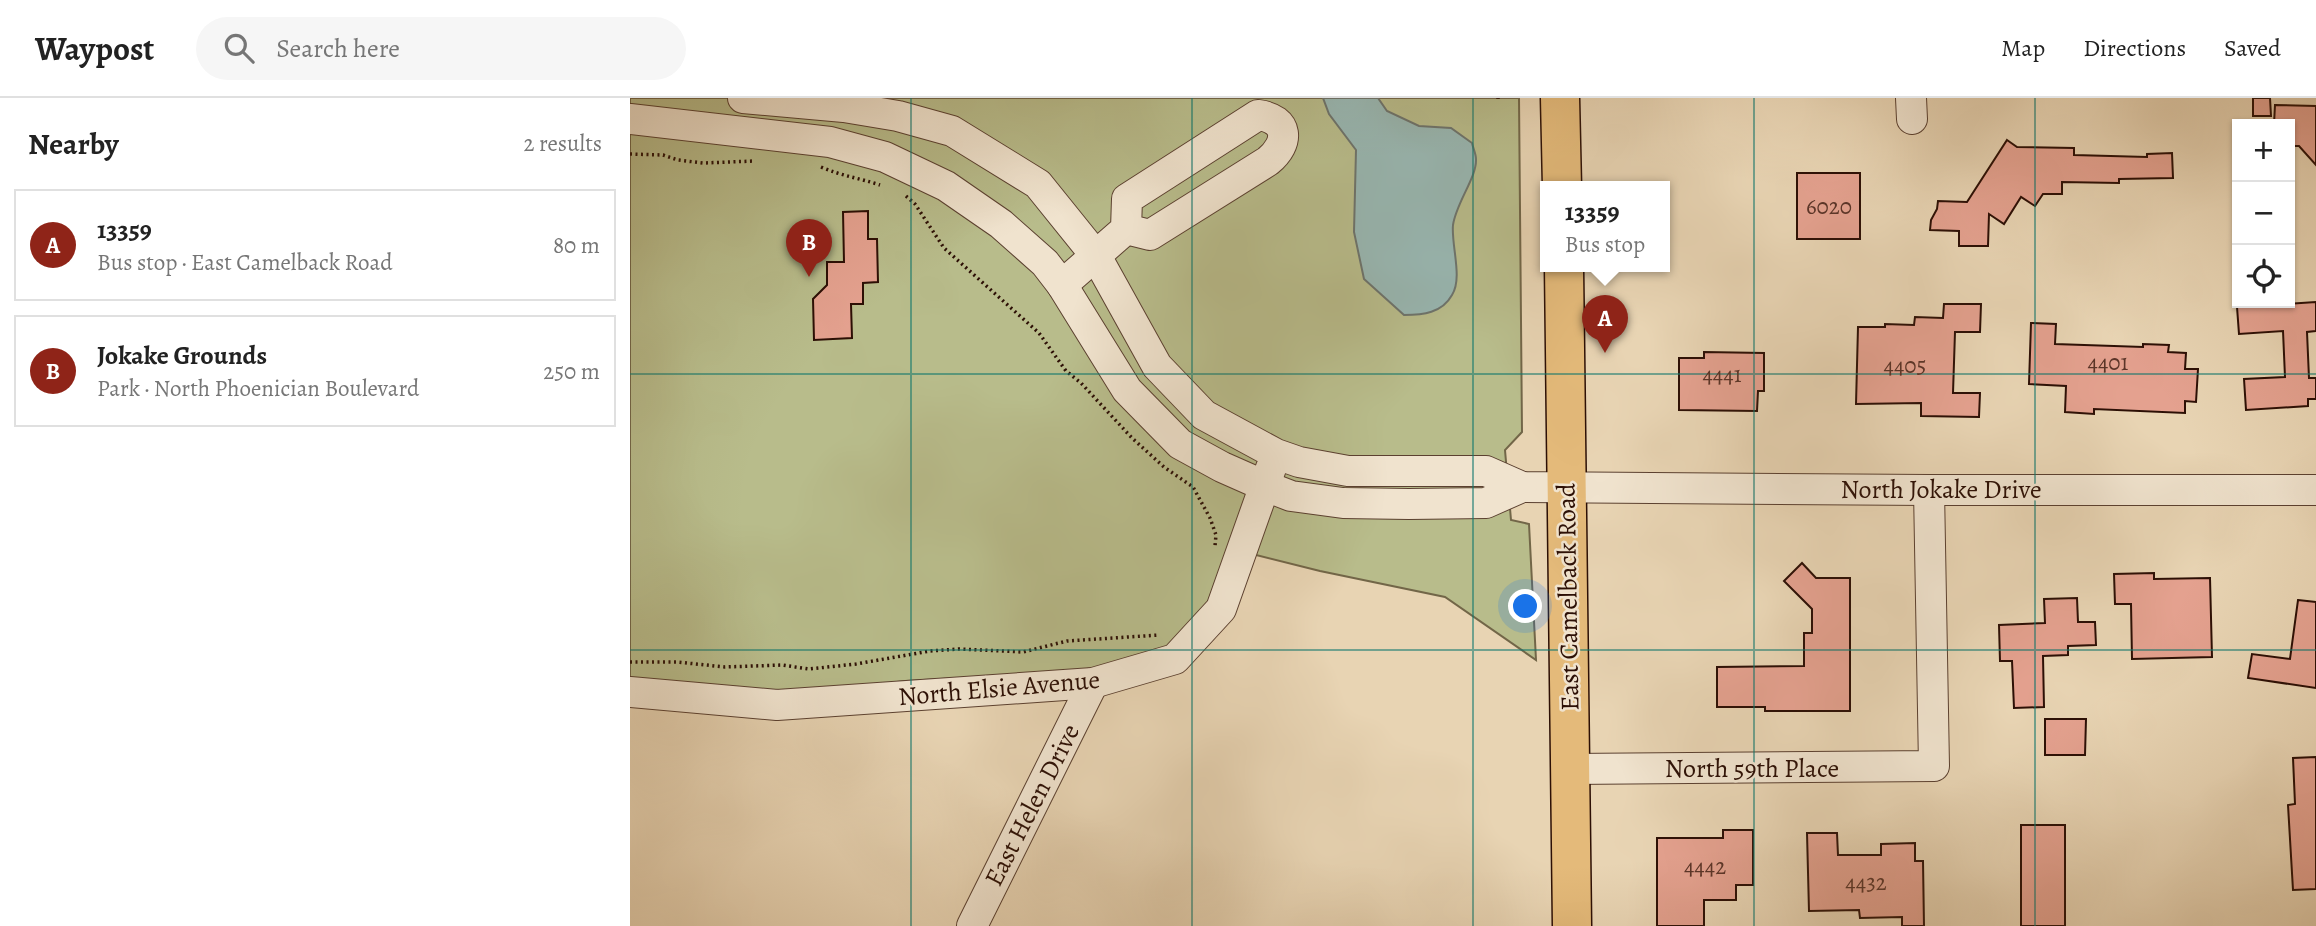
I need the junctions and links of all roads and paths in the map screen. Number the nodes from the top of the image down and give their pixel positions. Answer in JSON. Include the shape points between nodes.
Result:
{"nodes":[{"id":1,"x":743,"y":98,"type":"edge"},
{"id":2,"x":1560,"y":98,"type":"edge"},
{"id":3,"x":647,"y":113,"type":"edge"},
{"id":4,"x":630,"y":154,"type":"edge"},
{"id":5,"x":764,"y":160,"type":"dead end"},
{"id":6,"x":809,"y":165,"type":"dead end"},
{"id":7,"x":1562,"y":181,"type":"edge"},
{"id":8,"x":885,"y":187,"type":"dead end"},
{"id":9,"x":905,"y":195,"type":"dead end"},
{"id":10,"x":1126,"y":229,"type":"junction"},
{"id":11,"x":1096,"y":256,"type":"junction"},
{"id":12,"x":1564,"y":272,"type":"edge"},
{"id":13,"x":1062,"y":285,"type":"junction"},
{"id":14,"x":1276,"y":454,"type":"junction"},
{"id":15,"x":1265,"y":486,"type":"junction"},
{"id":16,"x":1567,"y":486,"type":"junction"},
{"id":17,"x":1522,"y":487,"type":"junction"},
{"id":18,"x":1929,"y":490,"type":"junction"},
{"id":19,"x":2316,"y":490,"type":"edge"},
{"id":20,"x":1215,"y":553,"type":"dead end"},
{"id":21,"x":1169,"y":634,"type":"dead end"},
{"id":22,"x":630,"y":662,"type":"edge"},
{"id":23,"x":1093,"y":683,"type":"junction"},
{"id":24,"x":630,"y":692,"type":"edge"},
{"id":25,"x":1570,"y":769,"type":"junction"},
{"id":26,"x":972,"y":926,"type":"edge"},
{"id":27,"x":1572,"y":926,"type":"edge"}],
"edges":[{"from":1,"to":11,"type":"street","via":[[844,107],[952,131],[1038,184]]},
{"from":2,"to":7,"type":"main road"},
{"from":3,"to":13,"type":"street","via":[[830,142],[885,157],[946,186],[1001,224],[1045,263]]},
{"from":4,"to":5,"type":"path","via":[[703,163]]},
{"from":6,"to":8,"type":"path"},
{"from":9,"to":20,"type":"path","via":[[952,256],[1039,333],[1066,371],[1132,438],[1193,487],[1216,535]]},
{"from":10,"to":10,"type":"street","via":[[1150,235],[1268,161],[1280,151],[1284,139],[1280,125],[1271,117],[1258,115],[1127,199]]},
{"from":10,"to":11,"type":"street"},
{"from":11,"to":13,"type":"street"},
{"from":11,"to":14,"type":"street","via":[[1157,366],[1204,415]]},
{"from":12,"to":16,"type":"main road","name":"East Camelback Road"},
{"from":13,"to":15,"type":"street","via":[[1127,390],[1180,444]]},
{"from":14,"to":15,"type":"street","name":"North Elsie Avenue"},
{"from":14,"to":17,"type":"street","via":[[1348,471],[1486,471]]},
{"from":15,"to":17,"type":"street","via":[[1291,496],[1343,503],[1409,504],[1486,503]]},
{"from":15,"to":23,"type":"street","name":"North Elsie Avenue","via":[[1221,610],[1175,659]]},
{"from":16,"to":17,"type":"street","name":"North Jokake Drive"},
{"from":16,"to":18,"type":"street","name":"North Jokake Drive"},
{"from":16,"to":25,"type":"main road","name":"East Camelback Road"},
{"from":18,"to":19,"type":"street","name":"North Jokake Drive"},
{"from":18,"to":25,"type":"street","name":"North 59th Place","via":[[1934,766]]},
{"from":21,"to":22,"type":"path","via":[[1091,638],[1023,652],[930,651],[809,669]]},
{"from":23,"to":24,"type":"street","name":"North Elsie Avenue","via":[[777,705]]},
{"from":23,"to":26,"type":"street","name":"East Helen Drive"},
{"from":25,"to":27,"type":"main road","name":"East Camelback Road"}]}
